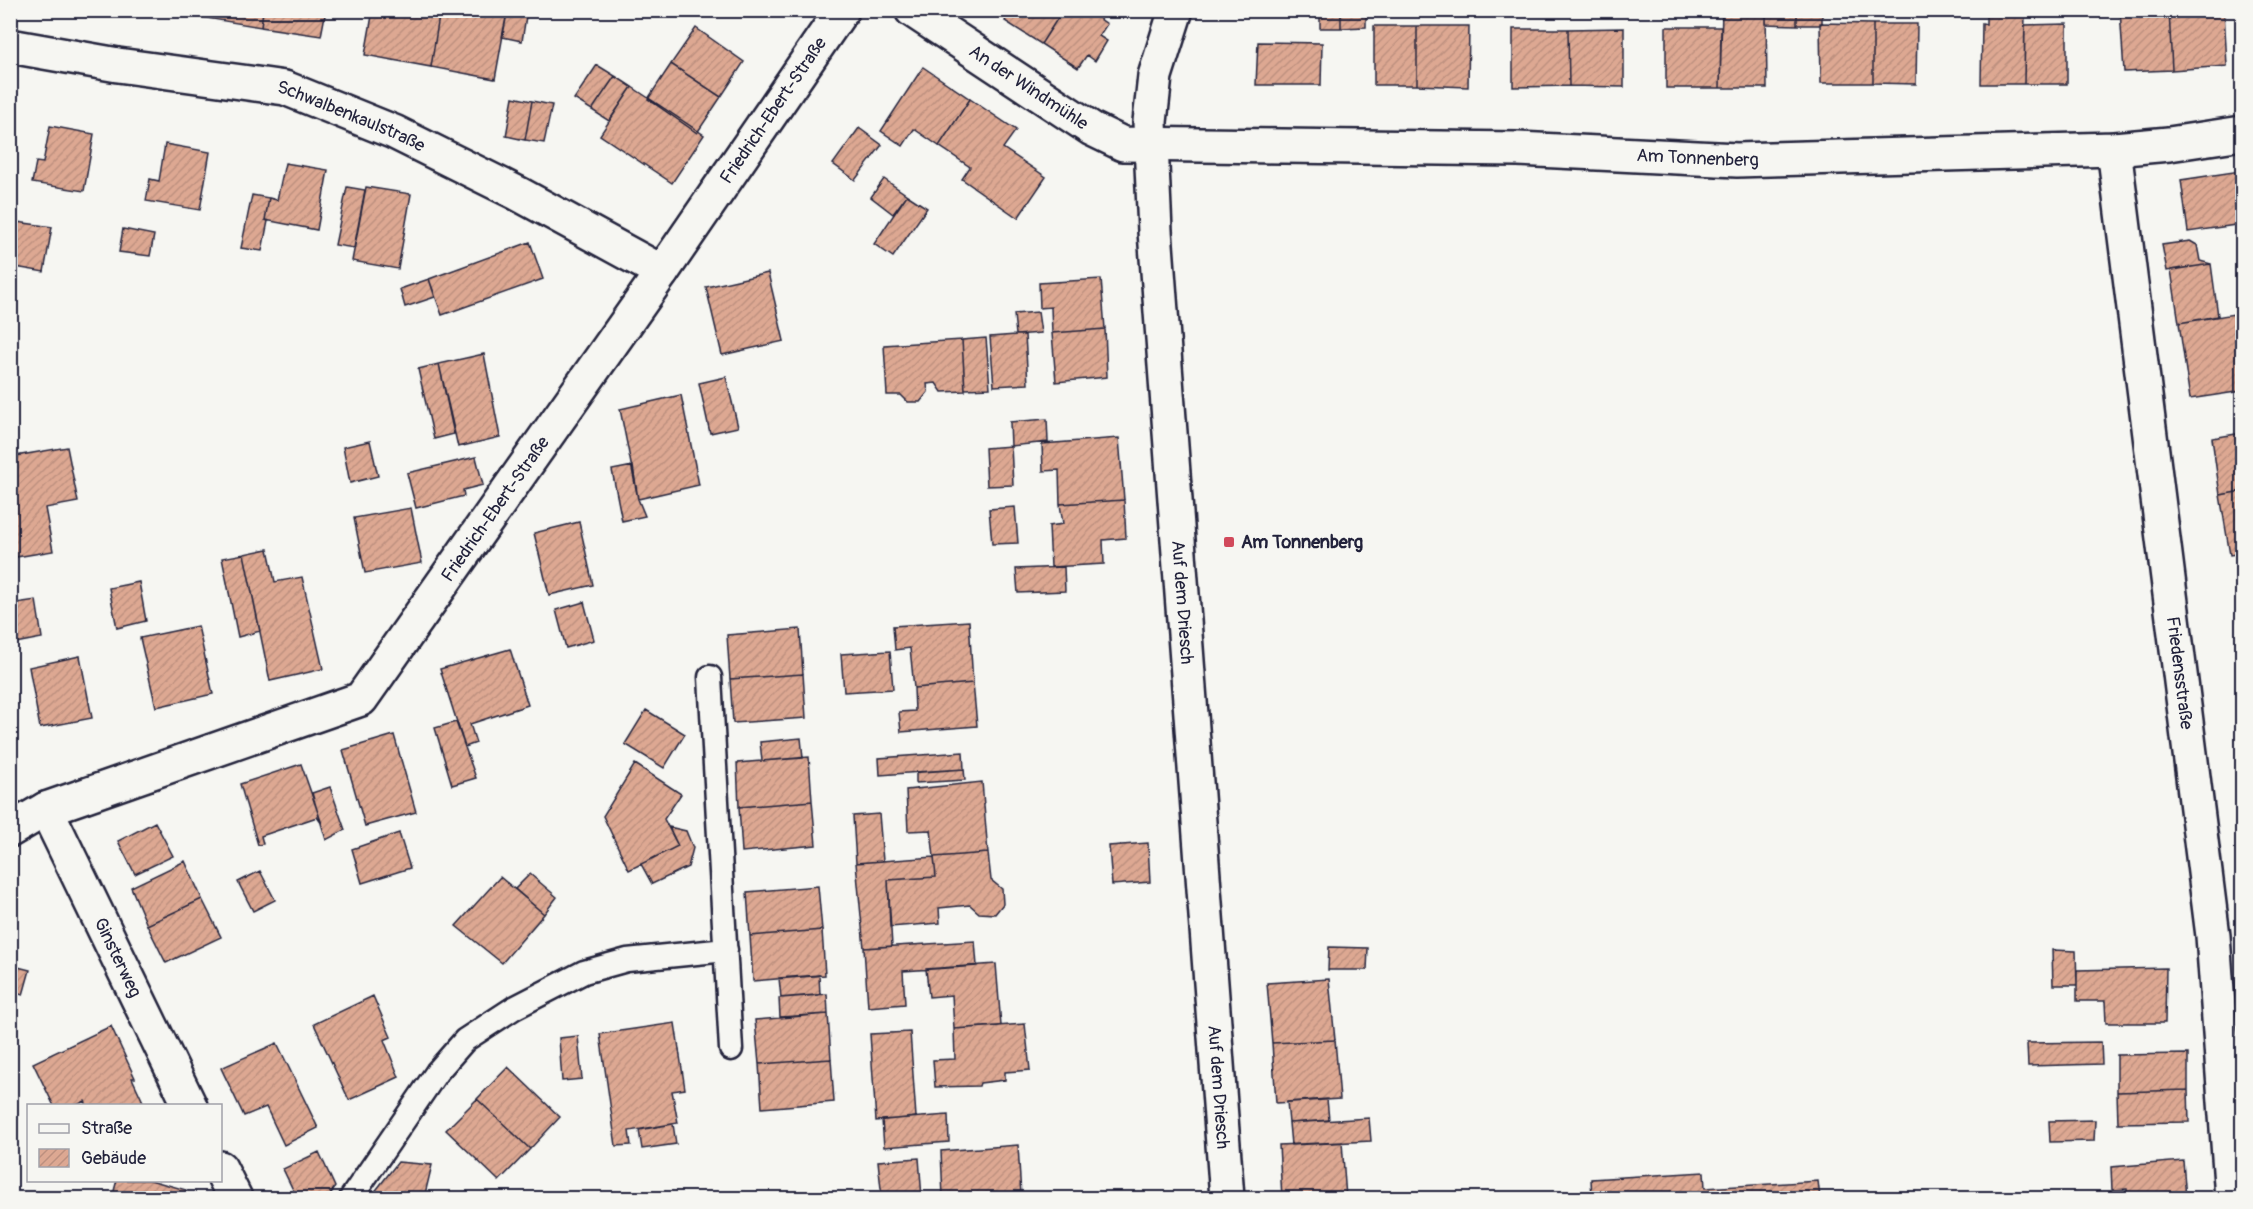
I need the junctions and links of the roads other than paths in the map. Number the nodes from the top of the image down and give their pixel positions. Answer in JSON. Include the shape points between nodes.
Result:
{"nodes":[{"id":1,"x":842,"y":10,"type":"edge"},
{"id":2,"x":912,"y":10,"type":"edge"},
{"id":3,"x":1176,"y":10,"type":"edge"},
{"id":4,"x":10,"y":46,"type":"edge"},
{"id":5,"x":2242,"y":133,"type":"edge"},
{"id":6,"x":1152,"y":146,"type":"junction"},
{"id":7,"x":2114,"y":148,"type":"junction"},
{"id":8,"x":662,"y":272,"type":"junction"},
{"id":9,"x":710,"y":677,"type":"dead end"},
{"id":10,"x":46,"y":809,"type":"junction"},
{"id":11,"x":10,"y":830,"type":"edge"},
{"id":12,"x":726,"y":950,"type":"junction"},
{"id":13,"x":731,"y":1049,"type":"dead end"},
{"id":14,"x":189,"y":1104,"type":"edge"},
{"id":15,"x":222,"y":1172,"type":"edge"},
{"id":16,"x":235,"y":1198,"type":"edge"},
{"id":17,"x":351,"y":1198,"type":"edge"},
{"id":18,"x":1227,"y":1198,"type":"edge"},
{"id":19,"x":2232,"y":1198,"type":"edge"}],
"edges":[{"from":1,"to":8,"type":"street","name":"Friedrich-Ebert-Straße"},
{"from":2,"to":6,"type":"street","name":"An der Windmühle","via":[[1092,129],[1123,144]]},
{"from":3,"to":6,"type":"street","name":"Auf dem Driesch","via":[[1155,76],[1150,122]]},
{"from":4,"to":8,"type":"street","name":"Schwalbenkaulstraße","via":[[285,88],[394,132]]},
{"from":5,"to":7,"type":"street","name":"Am Tonnenberg"},
{"from":6,"to":7,"type":"street","name":"Am Tonnenberg","via":[[1518,149],[1737,160]]},
{"from":6,"to":18,"type":"street","name":"Auf dem Driesch","via":[[1155,231]]},
{"from":7,"to":19,"type":"street","name":"Friedensstraße","via":[[2213,936]]},
{"from":8,"to":10,"type":"street","name":"Friedrich-Ebert-Straße","via":[[361,699]]},
{"from":9,"to":12,"type":"lane"},
{"from":10,"to":11,"type":"street","name":"Friedrich-Ebert-Straße"},
{"from":10,"to":14,"type":"street","name":"Ginsterweg"},
{"from":12,"to":13,"type":"lane"},
{"from":12,"to":17,"type":"lane","via":[[627,960],[584,972],[514,1008],[465,1040],[436,1072]]},
{"from":15,"to":16,"type":"street"}]}
